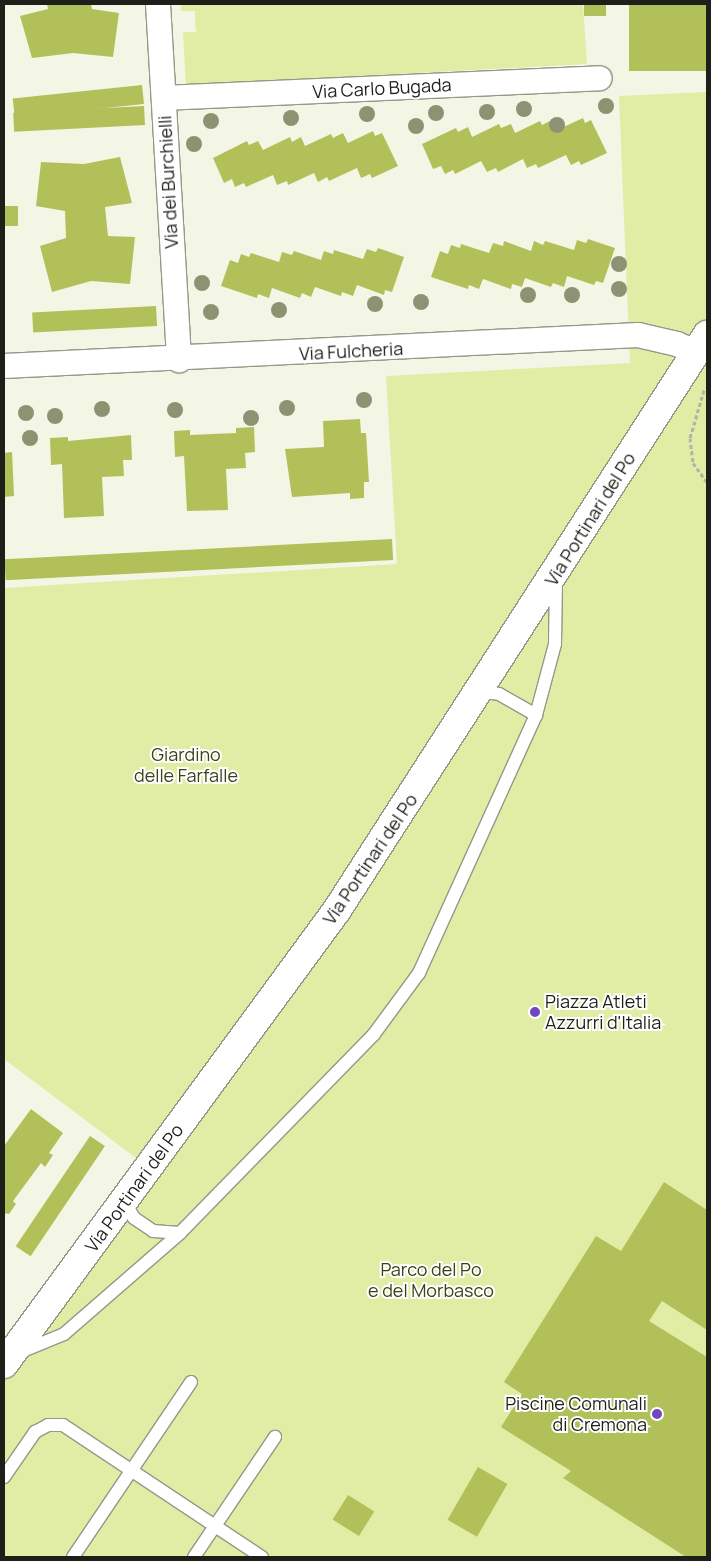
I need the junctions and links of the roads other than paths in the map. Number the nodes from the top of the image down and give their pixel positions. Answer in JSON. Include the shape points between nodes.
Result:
{"nodes":[{"id":1,"x":158,"y":4,"type":"edge"},
{"id":2,"x":600,"y":78,"type":"dead end"},
{"id":3,"x":164,"y":98,"type":"junction"},
{"id":4,"x":701,"y":344,"type":"edge"},
{"id":5,"x":178,"y":360,"type":"junction"},
{"id":6,"x":4,"y":366,"type":"edge"},
{"id":7,"x":555,"y":574,"type":"junction"},
{"id":8,"x":481,"y":692,"type":"junction"},
{"id":9,"x":536,"y":715,"type":"junction"},
{"id":10,"x":125,"y":1202,"type":"junction"},
{"id":11,"x":180,"y":1233,"type":"junction"},
{"id":12,"x":6,"y":1360,"type":"edge"},
{"id":13,"x":191,"y":1382,"type":"dead end"},
{"id":14,"x":275,"y":1437,"type":"dead end"},
{"id":15,"x":132,"y":1470,"type":"junction"},
{"id":16,"x":4,"y":1478,"type":"edge"},
{"id":17,"x":215,"y":1526,"type":"junction"},
{"id":18,"x":72,"y":1557,"type":"edge"},
{"id":19,"x":194,"y":1557,"type":"edge"},
{"id":20,"x":262,"y":1557,"type":"edge"}],
"edges":[{"from":1,"to":3,"type":"street","name":"Via dei Burchielli"},
{"from":2,"to":3,"type":"street","name":"Via Carlo Bugada"},
{"from":3,"to":5,"type":"street","name":"Via dei Burchielli"},
{"from":4,"to":5,"type":"street","name":"Via Fulcheria","via":[[677,344],[638,336]]},
{"from":4,"to":7,"type":"street","name":"Via Portinari del Po"},
{"from":5,"to":6,"type":"street","name":"Via Fulcheria"},
{"from":7,"to":8,"type":"street","name":"Via Portinari del Po"},
{"from":7,"to":9,"type":"lane","via":[[555,644]]},
{"from":8,"to":9,"type":"lane","via":[[499,694]]},
{"from":8,"to":10,"type":"street","name":"Via Portinari del Po","via":[[337,910]]},
{"from":9,"to":11,"type":"lane","via":[[419,973],[374,1034]]},
{"from":10,"to":11,"type":"lane","via":[[134,1218],[153,1231]]},
{"from":10,"to":12,"type":"street","name":"Via Portinari del Po"},
{"from":11,"to":12,"type":"lane","via":[[64,1334]]},
{"from":13,"to":15,"type":"lane"},
{"from":14,"to":17,"type":"lane"},
{"from":15,"to":16,"type":"lane","via":[[63,1425],[48,1425],[35,1432]]},
{"from":15,"to":17,"type":"lane"},
{"from":15,"to":18,"type":"lane"},
{"from":17,"to":19,"type":"lane"},
{"from":17,"to":20,"type":"lane"}]}
